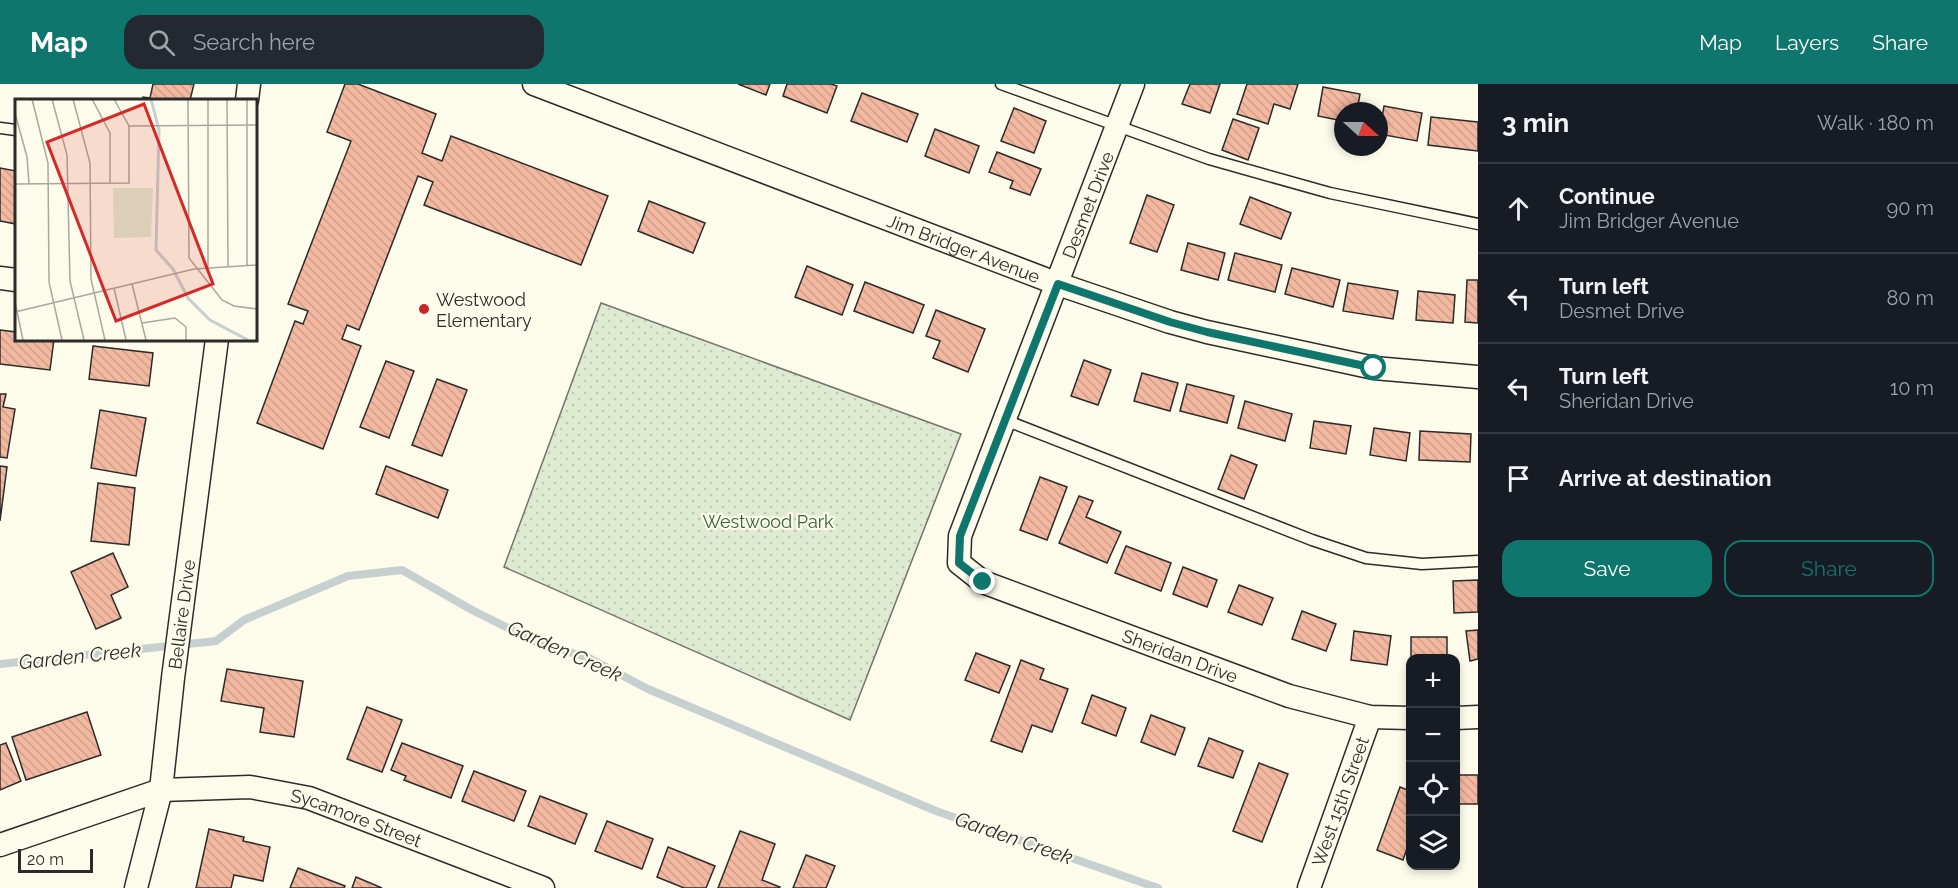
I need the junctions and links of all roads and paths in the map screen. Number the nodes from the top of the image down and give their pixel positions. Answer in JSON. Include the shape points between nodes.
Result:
{"nodes":[{"id":1,"x":249,"y":84,"type":"edge"},
{"id":2,"x":534,"y":84,"type":"edge"},
{"id":3,"x":1002,"y":84,"type":"edge"},
{"id":4,"x":1134,"y":84,"type":"edge"},
{"id":5,"x":247,"y":99,"type":"edge"},
{"id":6,"x":1117,"y":127,"type":"junction"},
{"id":7,"x":0,"y":128,"type":"edge"},
{"id":8,"x":15,"y":130,"type":"edge"},
{"id":9,"x":1478,"y":224,"type":"edge"},
{"id":10,"x":0,"y":278,"type":"edge"},
{"id":11,"x":15,"y":280,"type":"edge"},
{"id":12,"x":1058,"y":284,"type":"junction"},
{"id":13,"x":217,"y":340,"type":"edge"},
{"id":14,"x":1478,"y":377,"type":"edge"},
{"id":15,"x":1005,"y":420,"type":"junction"},
{"id":16,"x":1478,"y":561,"type":"edge"},
{"id":17,"x":959,"y":563,"type":"joint"},
{"id":18,"x":1370,"y":717,"type":"junction"},
{"id":19,"x":1478,"y":717,"type":"edge"},
{"id":20,"x":1406,"y":718,"type":"edge"},
{"id":21,"x":1460,"y":718,"type":"edge"},
{"id":22,"x":161,"y":790,"type":"junction"},
{"id":23,"x":0,"y":845,"type":"edge"},
{"id":24,"x":136,"y":888,"type":"edge"},
{"id":25,"x":543,"y":888,"type":"edge"},
{"id":26,"x":1309,"y":888,"type":"edge"}],
"edges":[{"from":1,"to":5,"type":"street"},
{"from":2,"to":12,"type":"street","name":"Jim Bridger Avenue"},
{"from":3,"to":6,"type":"lane"},
{"from":4,"to":6,"type":"street","name":"Desmet Drive"},
{"from":6,"to":9,"type":"lane","via":[[1209,159],[1330,193]]},
{"from":6,"to":12,"type":"street","name":"Desmet Drive"},
{"from":7,"to":8,"type":"lane"},
{"from":10,"to":11,"type":"street"},
{"from":12,"to":14,"type":"street","name":"Jim Bridger Avenue","via":[[1207,332],[1374,368]]},
{"from":12,"to":15,"type":"street","name":"Desmet Drive"},
{"from":13,"to":22,"type":"street","name":"Bellaire Drive"},
{"from":15,"to":16,"type":"lane","via":[[1366,558],[1422,564]]},
{"from":15,"to":17,"type":"street","name":"Desmet Drive","via":[[960,536]]},
{"from":17,"to":18,"type":"street","name":"Sheridan Drive","via":[[983,582],[1223,672],[1289,696]]},
{"from":18,"to":20,"type":"street","name":"Sheridan Drive"},
{"from":18,"to":26,"type":"street","name":"West 15th Street"},
{"from":19,"to":21,"type":"street"},
{"from":22,"to":23,"type":"street","name":"Sycamore Street"},
{"from":22,"to":24,"type":"street","name":"Bellaire Drive"},
{"from":22,"to":25,"type":"street","name":"Sycamore Street","via":[[250,787],[309,798]]}]}
